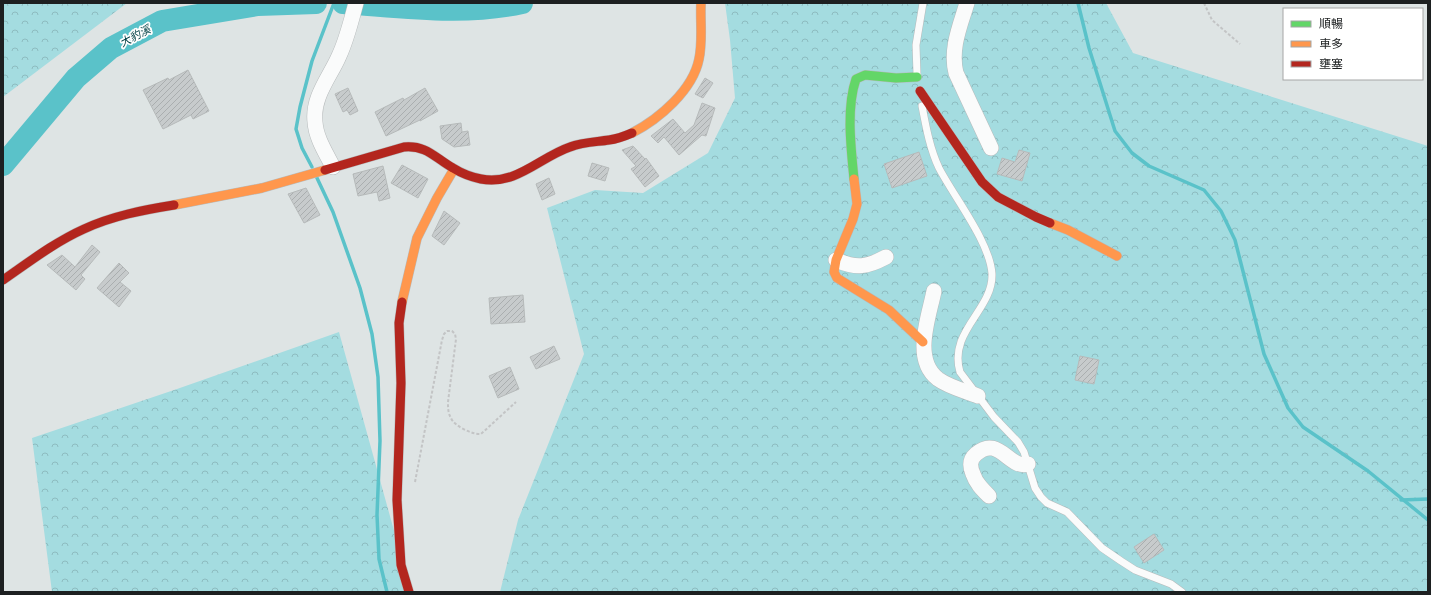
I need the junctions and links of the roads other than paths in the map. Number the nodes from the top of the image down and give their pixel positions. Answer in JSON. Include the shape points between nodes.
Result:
{"nodes":[{"id":1,"x":356,"y":3,"type":"edge"},
{"id":2,"x":701,"y":3,"type":"edge"},
{"id":3,"x":923,"y":3,"type":"edge"},
{"id":4,"x":967,"y":3,"type":"edge"},
{"id":5,"x":917,"y":77,"type":"junction"},
{"id":6,"x":920,"y":92,"type":"junction"},
{"id":7,"x":991,"y":148,"type":"dead end"},
{"id":8,"x":327,"y":169,"type":"junction"},
{"id":9,"x":454,"y":169,"type":"junction"},
{"id":10,"x":1117,"y":256,"type":"dead end"},
{"id":11,"x":886,"y":257,"type":"dead end"},
{"id":12,"x":836,"y":260,"type":"junction"},
{"id":13,"x":3,"y":280,"type":"edge"},
{"id":14,"x":934,"y":291,"type":"dead end"},
{"id":15,"x":923,"y":342,"type":"junction"},
{"id":16,"x":978,"y":396,"type":"junction"},
{"id":17,"x":1028,"y":464,"type":"junction"},
{"id":18,"x":989,"y":496,"type":"dead end"},
{"id":19,"x":409,"y":592,"type":"edge"},
{"id":20,"x":1182,"y":592,"type":"edge"}],
"edges":[{"from":1,"to":8,"type":"street","via":[[339,57],[316,102],[315,122]]},
{"from":2,"to":9,"type":"street","via":[[697,65],[690,81],[676,100],[646,126],[621,138],[570,147],[503,180],[474,177]]},
{"from":3,"to":5,"type":"lane","via":[[916,45]]},
{"from":4,"to":7,"type":"street","via":[[957,34],[953,64]]},
{"from":5,"to":6,"type":"lane"},
{"from":5,"to":12,"type":"street","via":[[865,75],[856,79],[853,84],[850,139],[857,204]]},
{"from":6,"to":10,"type":"street","via":[[982,182],[998,197]]},
{"from":6,"to":16,"type":"lane","via":[[927,132],[939,167],[984,246],[990,263],[991,283],[987,298],[965,331],[958,353],[960,372]]},
{"from":8,"to":9,"type":"street","via":[[412,146],[427,151]]},
{"from":8,"to":13,"type":"street","via":[[262,188],[116,217],[84,229],[53,246]]},
{"from":9,"to":19,"type":"street","via":[[417,238],[399,323],[401,383],[397,500],[401,565]]},
{"from":11,"to":12,"type":"street","via":[[875,263],[857,266]]},
{"from":12,"to":15,"type":"street","via":[[834,272],[837,278],[889,310]]},
{"from":14,"to":15,"type":"street"},
{"from":15,"to":16,"type":"street","via":[[927,361],[937,378]]},
{"from":16,"to":17,"type":"lane","via":[[1018,442]]},
{"from":17,"to":18,"type":"street","via":[[1023,466],[990,448],[984,448],[974,456],[970,468],[976,482]]},
{"from":17,"to":20,"type":"lane","via":[[1036,488],[1047,503],[1067,512],[1102,548],[1121,561],[1135,570],[1171,584]]}]}
